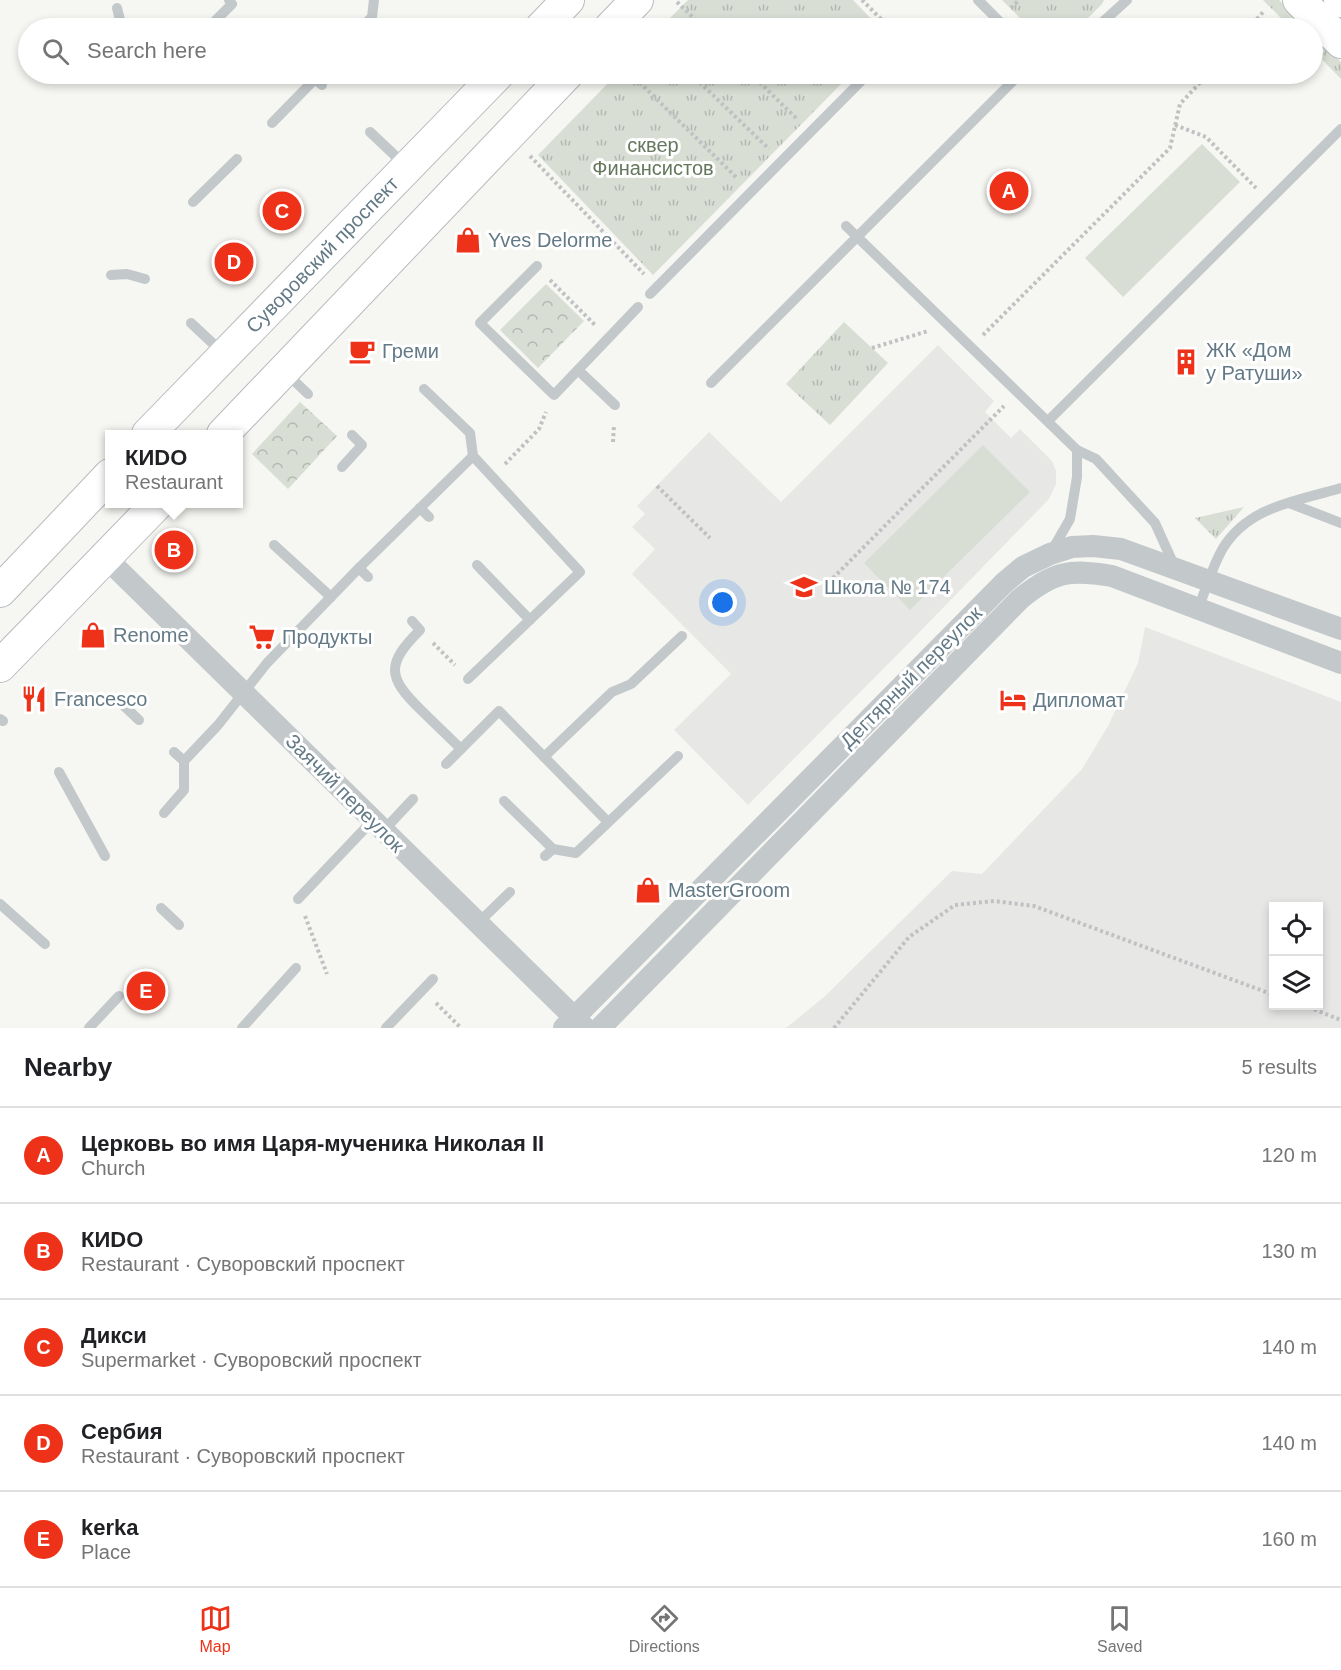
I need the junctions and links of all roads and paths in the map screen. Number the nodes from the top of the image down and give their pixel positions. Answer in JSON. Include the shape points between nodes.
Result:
{"nodes":[{"id":1,"x":229,"y":0,"type":"edge"},
{"id":2,"x":374,"y":0,"type":"edge"},
{"id":3,"x":568,"y":0,"type":"edge"},
{"id":4,"x":637,"y":0,"type":"edge"},
{"id":5,"x":862,"y":0,"type":"edge"},
{"id":6,"x":978,"y":0,"type":"edge"},
{"id":7,"x":1127,"y":0,"type":"edge"},
{"id":8,"x":1299,"y":0,"type":"edge"},
{"id":9,"x":677,"y":2,"type":"dead end"},
{"id":10,"x":117,"y":8,"type":"dead end"},
{"id":11,"x":1263,"y":12,"type":"dead end"},
{"id":12,"x":120,"y":18,"type":"edge"},
{"id":13,"x":218,"y":18,"type":"edge"},
{"id":14,"x":371,"y":18,"type":"edge"},
{"id":15,"x":551,"y":18,"type":"edge"},
{"id":16,"x":620,"y":18,"type":"edge"},
{"id":17,"x":694,"y":18,"type":"edge"},
{"id":18,"x":880,"y":18,"type":"edge"},
{"id":19,"x":996,"y":18,"type":"edge"},
{"id":20,"x":1107,"y":18,"type":"edge"},
{"id":21,"x":1258,"y":18,"type":"edge"},
{"id":22,"x":1317,"y":18,"type":"edge"},
{"id":23,"x":1323,"y":24,"type":"edge"},
{"id":24,"x":1341,"y":42,"type":"edge"},
{"id":25,"x":309,"y":84,"type":"edge"},
{"id":26,"x":488,"y":84,"type":"edge"},
{"id":27,"x":557,"y":84,"type":"edge"},
{"id":28,"x":641,"y":84,"type":"edge"},
{"id":29,"x":701,"y":84,"type":"edge"},
{"id":30,"x":761,"y":84,"type":"edge"},
{"id":31,"x":858,"y":84,"type":"edge"},
{"id":32,"x":1010,"y":84,"type":"edge"},
{"id":33,"x":1199,"y":84,"type":"edge"},
{"id":34,"x":273,"y":123,"type":"dead end"},
{"id":35,"x":1175,"y":125,"type":"junction"},
{"id":36,"x":1341,"y":129,"type":"edge"},
{"id":37,"x":370,"y":132,"type":"dead end"},
{"id":38,"x":811,"y":132,"type":"junction"},
{"id":39,"x":774,"y":154,"type":"dead end"},
{"id":40,"x":530,"y":155,"type":"dead end"},
{"id":41,"x":237,"y":159,"type":"dead end"},
{"id":42,"x":407,"y":168,"type":"junction"},
{"id":43,"x":1258,"y":190,"type":"dead end"},
{"id":44,"x":751,"y":192,"type":"junction"},
{"id":45,"x":193,"y":202,"type":"dead end"},
{"id":46,"x":846,"y":226,"type":"dead end"},
{"id":47,"x":857,"y":237,"type":"junction"},
{"id":48,"x":537,"y":266,"type":"joint"},
{"id":49,"x":111,"y":275,"type":"dead end"},
{"id":50,"x":145,"y":279,"type":"dead end"},
{"id":51,"x":654,"y":291,"type":"joint"},
{"id":52,"x":638,"y":307,"type":"dead end"},
{"id":53,"x":191,"y":323,"type":"dead end"},
{"id":54,"x":930,"y":330,"type":"dead end"},
{"id":55,"x":982,"y":336,"type":"dead end"},
{"id":56,"x":608,"y":338,"type":"junction"},
{"id":57,"x":872,"y":348,"type":"dead end"},
{"id":58,"x":226,"y":355,"type":"junction"},
{"id":59,"x":578,"y":370,"type":"junction"},
{"id":60,"x":284,"y":371,"type":"junction"},
{"id":61,"x":711,"y":383,"type":"dead end"},
{"id":62,"x":424,"y":389,"type":"dead end"},
{"id":63,"x":308,"y":394,"type":"dead end"},
{"id":64,"x":554,"y":395,"type":"junction"},
{"id":65,"x":615,"y":405,"type":"dead end"},
{"id":66,"x":1005,"y":405,"type":"dead end"},
{"id":67,"x":1048,"y":421,"type":"junction"},
{"id":68,"x":153,"y":430,"type":"edge"},
{"id":69,"x":228,"y":430,"type":"edge"},
{"id":70,"x":352,"y":435,"type":"dead end"},
{"id":71,"x":1077,"y":450,"type":"junction"},
{"id":72,"x":472,"y":456,"type":"junction"},
{"id":73,"x":342,"y":467,"type":"dead end"},
{"id":74,"x":491,"y":477,"type":"junction"},
{"id":75,"x":105,"y":479,"type":"edge"},
{"id":76,"x":657,"y":486,"type":"dead end"},
{"id":77,"x":1341,"y":488,"type":"edge"},
{"id":78,"x":1289,"y":503,"type":"junction"},
{"id":79,"x":153,"y":508,"type":"edge"},
{"id":80,"x":420,"y":508,"type":"junction"},
{"id":81,"x":429,"y":517,"type":"dead end"},
{"id":82,"x":1341,"y":523,"type":"edge"},
{"id":83,"x":710,"y":538,"type":"dead end"},
{"id":84,"x":274,"y":545,"type":"dead end"},
{"id":85,"x":1050,"y":554,"type":"junction"},
{"id":86,"x":106,"y":558,"type":"junction"},
{"id":87,"x":477,"y":566,"type":"dead end"},
{"id":88,"x":359,"y":568,"type":"junction"},
{"id":89,"x":1175,"y":569,"type":"junction"},
{"id":90,"x":368,"y":577,"type":"dead end"},
{"id":91,"x":833,"y":578,"type":"dead end"},
{"id":92,"x":1209,"y":581,"type":"junction"},
{"id":93,"x":0,"y":591,"type":"edge"},
{"id":94,"x":331,"y":597,"type":"junction"},
{"id":95,"x":1198,"y":609,"type":"junction"},
{"id":96,"x":530,"y":620,"type":"junction"},
{"id":97,"x":412,"y":621,"type":"dead end"},
{"id":98,"x":1341,"y":629,"type":"edge"},
{"id":99,"x":682,"y":636,"type":"dead end"},
{"id":100,"x":1341,"y":663,"type":"edge"},
{"id":101,"x":0,"y":666,"type":"edge"},
{"id":102,"x":922,"y":666,"type":"junction"},
{"id":103,"x":468,"y":679,"type":"dead end"},
{"id":104,"x":939,"y":682,"type":"junction"},
{"id":105,"x":244,"y":693,"type":"junction"},
{"id":106,"x":119,"y":701,"type":"dead end"},
{"id":107,"x":139,"y":720,"type":"dead end"},
{"id":108,"x":461,"y":749,"type":"junction"},
{"id":109,"x":174,"y":752,"type":"dead end"},
{"id":110,"x":678,"y":756,"type":"dead end"},
{"id":111,"x":544,"y":757,"type":"junction"},
{"id":112,"x":184,"y":761,"type":"junction"},
{"id":113,"x":446,"y":764,"type":"dead end"},
{"id":114,"x":59,"y":772,"type":"dead end"},
{"id":115,"x":413,"y":799,"type":"dead end"},
{"id":116,"x":504,"y":801,"type":"dead end"},
{"id":117,"x":164,"y":813,"type":"dead end"},
{"id":118,"x":774,"y":816,"type":"junction"},
{"id":119,"x":608,"y":822,"type":"junction"},
{"id":120,"x":378,"y":826,"type":"junction"},
{"id":121,"x":790,"y":833,"type":"junction"},
{"id":122,"x":105,"y":856,"type":"dead end"},
{"id":123,"x":510,"y":892,"type":"dead end"},
{"id":124,"x":298,"y":899,"type":"joint"},
{"id":125,"x":0,"y":904,"type":"edge"},
{"id":126,"x":161,"y":908,"type":"dead end"},
{"id":127,"x":478,"y":923,"type":"junction"},
{"id":128,"x":179,"y":925,"type":"dead end"},
{"id":129,"x":45,"y":944,"type":"dead end"},
{"id":130,"x":296,"y":968,"type":"dead end"},
{"id":131,"x":327,"y":974,"type":"dead end"},
{"id":132,"x":433,"y":979,"type":"dead end"},
{"id":133,"x":423,"y":990,"type":"junction"},
{"id":134,"x":1269,"y":993,"type":"edge"},
{"id":135,"x":119,"y":996,"type":"dead end"},
{"id":136,"x":1315,"y":1010,"type":"edge"},
{"id":137,"x":1341,"y":1020,"type":"edge"},
{"id":138,"x":574,"y":1025,"type":"edge"},
{"id":139,"x":89,"y":1028,"type":"edge"},
{"id":140,"x":242,"y":1028,"type":"edge"},
{"id":141,"x":386,"y":1028,"type":"edge"},
{"id":142,"x":461,"y":1028,"type":"edge"},
{"id":143,"x":600,"y":1028,"type":"edge"},
{"id":144,"x":834,"y":1028,"type":"edge"}],
"edges":[{"from":1,"to":13,"type":"lane","via":[[232,3]]},
{"from":2,"to":14,"type":"lane"},
{"from":3,"to":15,"type":"main road"},
{"from":4,"to":16,"type":"main road"},
{"from":5,"to":18,"type":"path"},
{"from":6,"to":19,"type":"lane"},
{"from":7,"to":20,"type":"lane"},
{"from":8,"to":22,"type":"main road"},
{"from":9,"to":17,"type":"path"},
{"from":10,"to":12,"type":"lane"},
{"from":11,"to":21,"type":"path"},
{"from":23,"to":24,"type":"main road"},
{"from":25,"to":34,"type":"lane"},
{"from":26,"to":42,"type":"main road","name":"Суворовский проспект"},
{"from":27,"to":60,"type":"main road"},
{"from":28,"to":44,"type":"path"},
{"from":29,"to":39,"type":"path"},
{"from":30,"to":38,"type":"path"},
{"from":31,"to":38,"type":"lane"},
{"from":32,"to":47,"type":"lane"},
{"from":33,"to":35,"type":"path","via":[[1180,104]]},
{"from":35,"to":43,"type":"path","via":[[1206,137]]},
{"from":35,"to":55,"type":"path","via":[[1170,148]]},
{"from":36,"to":67,"type":"lane"},
{"from":37,"to":42,"type":"lane"},
{"from":38,"to":44,"type":"lane"},
{"from":40,"to":51,"type":"path"},
{"from":41,"to":45,"type":"lane"},
{"from":42,"to":58,"type":"main road","name":"Суворовский проспект"},
{"from":44,"to":51,"type":"lane"},
{"from":46,"to":47,"type":"lane"},
{"from":47,"to":61,"type":"lane"},
{"from":47,"to":67,"type":"lane"},
{"from":48,"to":56,"type":"path"},
{"from":48,"to":64,"type":"lane","via":[[480,323]]},
{"from":49,"to":50,"type":"lane"},
{"from":52,"to":56,"type":"lane"},
{"from":53,"to":58,"type":"lane"},
{"from":54,"to":57,"type":"path"},
{"from":56,"to":59,"type":"lane"},
{"from":58,"to":68,"type":"main road","name":"Суворовский проспект"},
{"from":59,"to":64,"type":"lane"},
{"from":59,"to":65,"type":"lane"},
{"from":60,"to":63,"type":"lane"},
{"from":60,"to":69,"type":"main road"},
{"from":62,"to":72,"type":"lane","via":[[470,433]]},
{"from":64,"to":74,"type":"path","via":[[539,429]]},
{"from":66,"to":91,"type":"path"},
{"from":67,"to":71,"type":"lane"},
{"from":70,"to":73,"type":"lane","via":[[362,445]]},
{"from":71,"to":85,"type":"lane","via":[[1070,519]]},
{"from":71,"to":89,"type":"lane","via":[[1096,459],[1155,523]]},
{"from":72,"to":74,"type":"lane"},
{"from":72,"to":80,"type":"lane"},
{"from":74,"to":96,"type":"lane","via":[[580,572]]},
{"from":75,"to":93,"type":"main road"},
{"from":76,"to":83,"type":"path"},
{"from":77,"to":78,"type":"lane"},
{"from":78,"to":82,"type":"lane"},
{"from":78,"to":92,"type":"lane","via":[[1254,516],[1241,526],[1222,551]]},
{"from":79,"to":86,"type":"main road"},
{"from":80,"to":81,"type":"lane"},
{"from":80,"to":88,"type":"lane"},
{"from":84,"to":94,"type":"lane"},
{"from":85,"to":89,"type":"street","name":"Дегтярный переулок","via":[[1072,547],[1121,549]]},
{"from":85,"to":102,"type":"street","name":"Дегтярный переулок","via":[[1023,567]]},
{"from":86,"to":101,"type":"main road"},
{"from":86,"to":105,"type":"street","name":"Заячий переулок"},
{"from":87,"to":96,"type":"lane"},
{"from":88,"to":90,"type":"lane"},
{"from":88,"to":94,"type":"lane"},
{"from":89,"to":92,"type":"street","name":"Дегтярный переулок"},
{"from":92,"to":95,"type":"lane"},
{"from":92,"to":98,"type":"street","name":"Дегтярный переулок"},
{"from":94,"to":105,"type":"lane","via":[[267,663]]},
{"from":95,"to":100,"type":"street","name":"Дегтярный переулок"},
{"from":95,"to":104,"type":"street","name":"Дегтярный переулок","via":[[1112,576],[1060,574],[1038,584],[1020,599]]},
{"from":96,"to":103,"type":"lane"},
{"from":97,"to":108,"type":"lane","via":[[420,630],[403,646],[396,660],[395,676],[402,691]]},
{"from":99,"to":111,"type":"lane","via":[[631,684],[612,692]]},
{"from":102,"to":104,"type":"lane"},
{"from":102,"to":118,"type":"street","name":"Дегтярный переулок"},
{"from":104,"to":121,"type":"street","name":"Дегтярный переулок"},
{"from":105,"to":112,"type":"lane"},
{"from":105,"to":120,"type":"street","name":"Заячий переулок"},
{"from":106,"to":107,"type":"lane"},
{"from":108,"to":111,"type":"lane","via":[[500,711]]},
{"from":108,"to":113,"type":"lane"},
{"from":109,"to":112,"type":"lane"},
{"from":110,"to":119,"type":"lane"},
{"from":111,"to":119,"type":"lane"},
{"from":112,"to":117,"type":"lane","via":[[184,790]]},
{"from":114,"to":122,"type":"lane"},
{"from":115,"to":120,"type":"lane"},
{"from":116,"to":119,"type":"lane","via":[[549,853],[576,853]]},
{"from":118,"to":121,"type":"lane"},
{"from":118,"to":138,"type":"street","name":"Дегтярный переулок"},
{"from":120,"to":124,"type":"lane"},
{"from":120,"to":127,"type":"street","name":"Заячий переулок"},
{"from":121,"to":143,"type":"street","name":"Дегтярный переулок"},
{"from":123,"to":127,"type":"lane"},
{"from":124,"to":131,"type":"path"},
{"from":125,"to":129,"type":"lane"},
{"from":126,"to":128,"type":"lane"},
{"from":127,"to":138,"type":"street","name":"Заячий переулок"},
{"from":130,"to":140,"type":"lane"},
{"from":132,"to":133,"type":"lane"},
{"from":133,"to":141,"type":"lane"},
{"from":133,"to":142,"type":"path"},
{"from":134,"to":144,"type":"path","via":[[1034,906],[994,901],[956,905],[909,937]]},
{"from":135,"to":139,"type":"lane"},
{"from":136,"to":137,"type":"path"}]}
